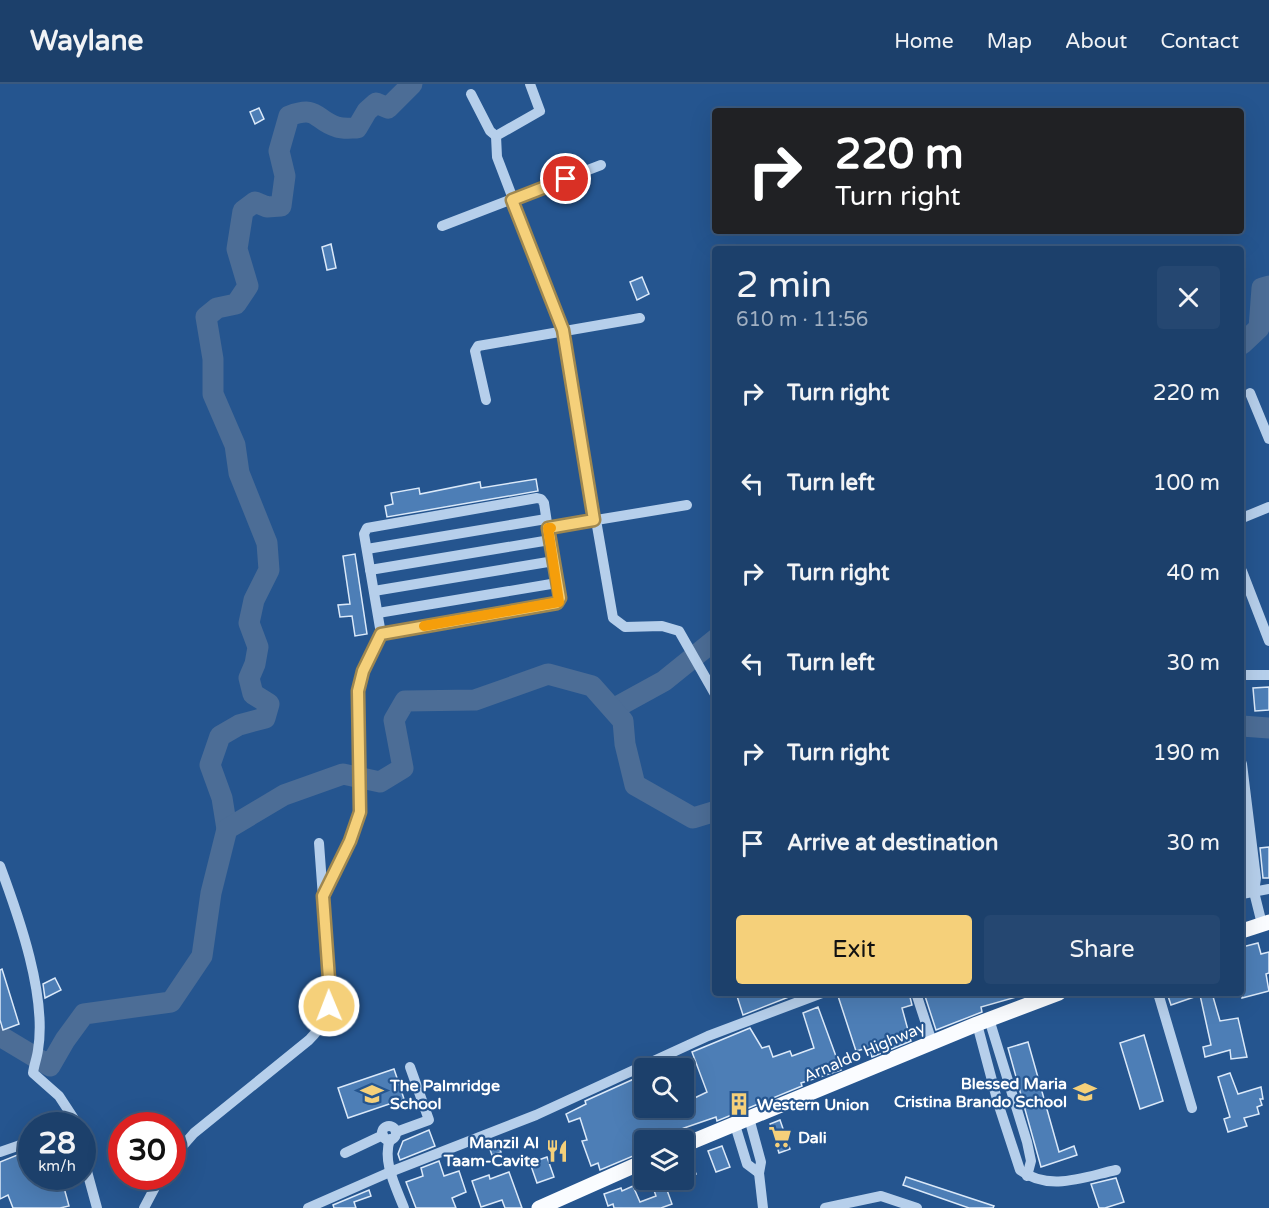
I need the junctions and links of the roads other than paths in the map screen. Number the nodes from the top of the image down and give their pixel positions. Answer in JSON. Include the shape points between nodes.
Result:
{"nodes":[{"id":1,"x":530,"y":84,"type":"edge"},
{"id":2,"x":471,"y":94,"type":"dead end"},
{"id":3,"x":496,"y":136,"type":"junction"},
{"id":4,"x":601,"y":165,"type":"dead end"},
{"id":5,"x":512,"y":200,"type":"junction"},
{"id":6,"x":442,"y":226,"type":"dead end"},
{"id":7,"x":640,"y":318,"type":"dead end"},
{"id":8,"x":563,"y":330,"type":"junction"},
{"id":9,"x":1250,"y":393,"type":"dead end"},
{"id":10,"x":486,"y":400,"type":"dead end"},
{"id":11,"x":1269,"y":439,"type":"edge"},
{"id":12,"x":687,"y":505,"type":"dead end"},
{"id":13,"x":1269,"y":507,"type":"edge"},
{"id":14,"x":1244,"y":517,"type":"edge"},
{"id":15,"x":594,"y":520,"type":"junction"},
{"id":16,"x":547,"y":524,"type":"junction"},
{"id":17,"x":550,"y":540,"type":"junction"},
{"id":18,"x":367,"y":549,"type":"junction"},
{"id":19,"x":554,"y":561,"type":"junction"},
{"id":20,"x":370,"y":570,"type":"junction"},
{"id":21,"x":1244,"y":576,"type":"edge"},
{"id":22,"x":557,"y":583,"type":"junction"},
{"id":23,"x":374,"y":591,"type":"junction"},
{"id":24,"x":378,"y":613,"type":"junction"},
{"id":25,"x":381,"y":634,"type":"junction"},
{"id":26,"x":1269,"y":641,"type":"edge"},
{"id":27,"x":1244,"y":675,"type":"edge"},
{"id":28,"x":1269,"y":675,"type":"edge"},
{"id":29,"x":712,"y":689,"type":"edge"},
{"id":30,"x":1244,"y":780,"type":"edge"},
{"id":31,"x":319,"y":843,"type":"dead end"},
{"id":32,"x":1244,"y":851,"type":"edge"},
{"id":33,"x":0,"y":866,"type":"edge"},
{"id":34,"x":1269,"y":889,"type":"edge"},
{"id":35,"x":1254,"y":892,"type":"junction"},
{"id":36,"x":1244,"y":894,"type":"edge"},
{"id":37,"x":323,"y":896,"type":"junction"},
{"id":38,"x":1266,"y":923,"type":"edge"},
{"id":39,"x":1244,"y":930,"type":"edge"},
{"id":40,"x":814,"y":996,"type":"edge"},
{"id":41,"x":917,"y":996,"type":"edge"},
{"id":42,"x":1051,"y":996,"type":"edge"},
{"id":43,"x":1159,"y":996,"type":"edge"},
{"id":44,"x":983,"y":1021,"type":"junction"},
{"id":45,"x":932,"y":1042,"type":"junction"},
{"id":46,"x":410,"y":1067,"type":"dead end"},
{"id":47,"x":1192,"y":1108,"type":"dead end"},
{"id":48,"x":69,"y":1112,"type":"edge"},
{"id":49,"x":749,"y":1118,"type":"junction"},
{"id":50,"x":735,"y":1125,"type":"junction"},
{"id":51,"x":390,"y":1135,"type":"junction"},
{"id":52,"x":186,"y":1142,"type":"edge"},
{"id":53,"x":694,"y":1142,"type":"edge"},
{"id":54,"x":18,"y":1146,"type":"edge"},
{"id":55,"x":0,"y":1152,"type":"edge"},
{"id":56,"x":345,"y":1153,"type":"dead end"},
{"id":57,"x":634,"y":1166,"type":"edge"},
{"id":58,"x":1116,"y":1170,"type":"dead end"},
{"id":59,"x":390,"y":1172,"type":"junction"},
{"id":60,"x":759,"y":1173,"type":"junction"},
{"id":61,"x":1027,"y":1176,"type":"junction"},
{"id":62,"x":93,"y":1190,"type":"edge"},
{"id":63,"x":154,"y":1190,"type":"edge"},
{"id":64,"x":881,"y":1196,"type":"junction"},
{"id":65,"x":842,"y":1206,"type":"edge"},
{"id":66,"x":98,"y":1208,"type":"edge"},
{"id":67,"x":144,"y":1208,"type":"edge"},
{"id":68,"x":308,"y":1208,"type":"edge"},
{"id":69,"x":404,"y":1208,"type":"edge"},
{"id":70,"x":539,"y":1208,"type":"edge"},
{"id":71,"x":763,"y":1208,"type":"edge"},
{"id":72,"x":825,"y":1208,"type":"edge"},
{"id":73,"x":885,"y":1208,"type":"edge"},
{"id":74,"x":917,"y":1208,"type":"edge"}],
"edges":[{"from":1,"to":3,"type":"street","via":[[540,111]]},
{"from":2,"to":3,"type":"street"},
{"from":3,"to":5,"type":"street","via":[[497,157]]},
{"from":4,"to":5,"type":"street"},
{"from":5,"to":6,"type":"street"},
{"from":5,"to":8,"type":"street"},
{"from":7,"to":8,"type":"street"},
{"from":8,"to":10,"type":"street","via":[[478,346]]},
{"from":8,"to":15,"type":"street"},
{"from":9,"to":11,"type":"street"},
{"from":12,"to":15,"type":"street"},
{"from":13,"to":14,"type":"street"},
{"from":15,"to":16,"type":"street"},
{"from":15,"to":29,"type":"street","via":[[613,618],[625,627],[662,626],[679,631]]},
{"from":16,"to":17,"type":"street"},
{"from":16,"to":18,"type":"street"},
{"from":16,"to":18,"type":"street","via":[[542,499],[526,500],[369,527],[364,532]]},
{"from":17,"to":19,"type":"street"},
{"from":17,"to":20,"type":"street"},
{"from":18,"to":20,"type":"street"},
{"from":19,"to":22,"type":"street"},
{"from":19,"to":23,"type":"street"},
{"from":20,"to":23,"type":"street"},
{"from":21,"to":26,"type":"street"},
{"from":22,"to":24,"type":"street"},
{"from":22,"to":25,"type":"street","via":[[557,603]]},
{"from":23,"to":24,"type":"street"},
{"from":24,"to":25,"type":"street"},
{"from":25,"to":37,"type":"street","via":[[359,681],[360,812]]},
{"from":27,"to":28,"type":"street"},
{"from":30,"to":35,"type":"street","via":[[1256,878]]},
{"from":31,"to":37,"type":"street"},
{"from":32,"to":35,"type":"street","via":[[1248,882]]},
{"from":33,"to":48,"type":"street","via":[[20,919],[39,1009],[39,1051],[33,1073],[59,1096]]},
{"from":34,"to":35,"type":"street"},
{"from":35,"to":36,"type":"street"},
{"from":35,"to":38,"type":"street"},
{"from":37,"to":52,"type":"street","via":[[330,993],[321,1026]]},
{"from":38,"to":39,"type":"main road"},
{"from":40,"to":59,"type":"street","via":[[708,1036],[536,1115]]},
{"from":41,"to":45,"type":"street"},
{"from":42,"to":44,"type":"main road","name":"Arnaldo Highway"},
{"from":43,"to":47,"type":"street"},
{"from":44,"to":45,"type":"main road","name":"Arnaldo Highway"},
{"from":44,"to":61,"type":"street","via":[[1011,1145],[1020,1170]]},
{"from":44,"to":61,"type":"street","via":[[1027,1142],[1031,1161]]},
{"from":45,"to":49,"type":"main road","name":"Arnaldo Highway"},
{"from":46,"to":51,"type":"street","via":[[429,1120]]},
{"from":49,"to":50,"type":"main road","name":"Arnaldo Highway"},
{"from":49,"to":60,"type":"street","via":[[761,1162]]},
{"from":50,"to":53,"type":"main road","name":"Arnaldo Highway"},
{"from":50,"to":60,"type":"street","via":[[747,1164]]},
{"from":51,"to":56,"type":"street"},
{"from":51,"to":59,"type":"street"},
{"from":54,"to":55,"type":"street"},
{"from":57,"to":70,"type":"main road"},
{"from":58,"to":61,"type":"street","via":[[1056,1183]]},
{"from":59,"to":68,"type":"street"},
{"from":59,"to":69,"type":"street"},
{"from":60,"to":71,"type":"street"},
{"from":62,"to":66,"type":"street"},
{"from":63,"to":67,"type":"street"},
{"from":64,"to":65,"type":"street"},
{"from":64,"to":73,"type":"street"},
{"from":64,"to":74,"type":"street"},
{"from":65,"to":72,"type":"street"}]}
